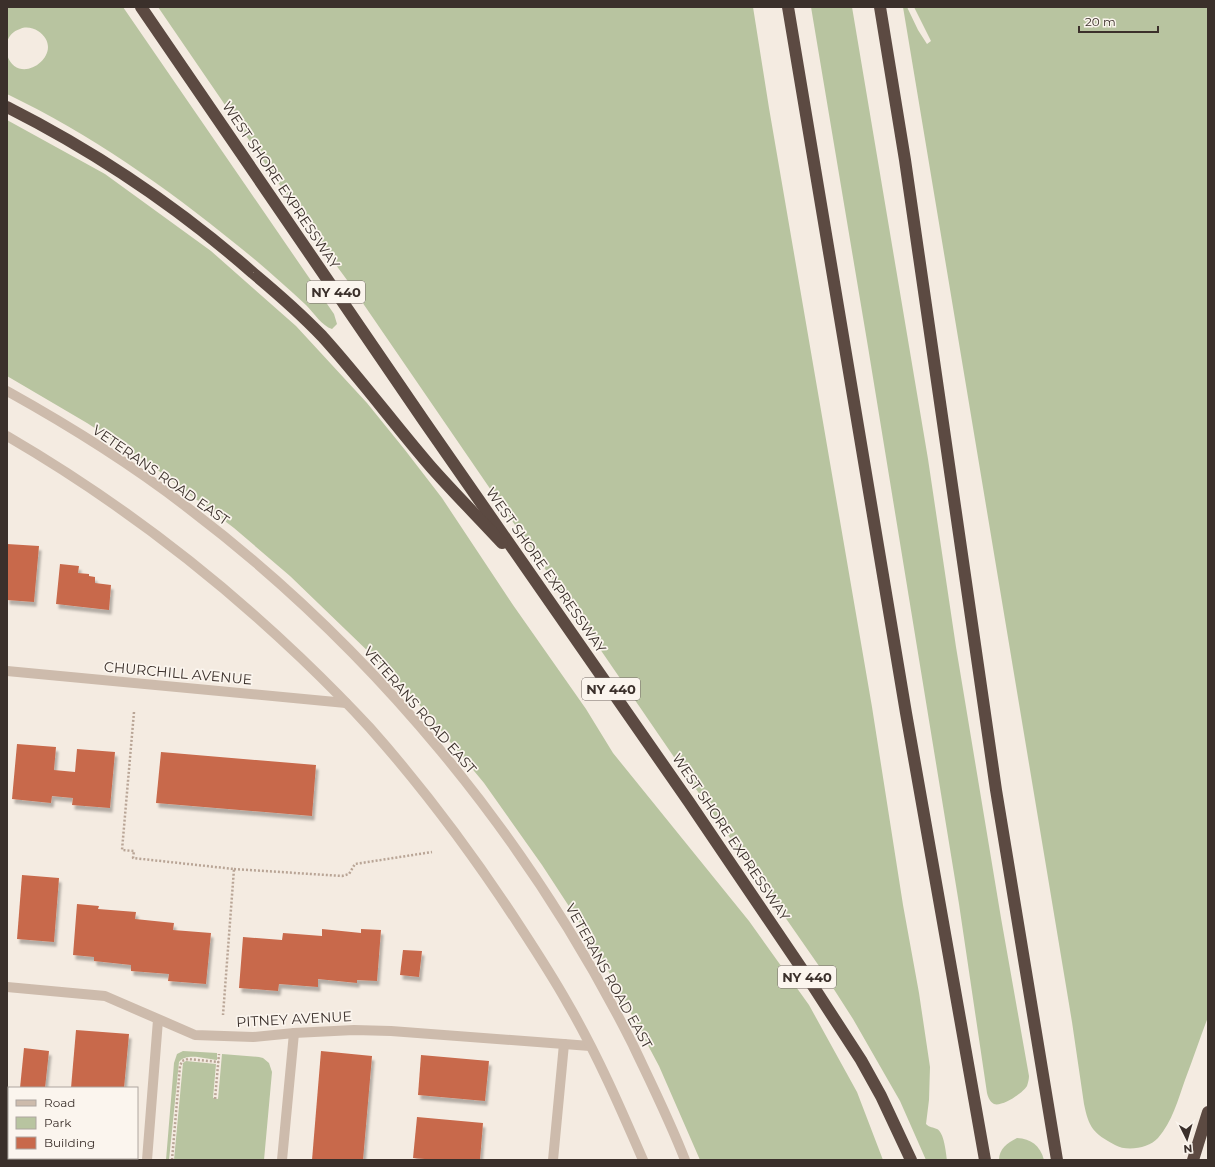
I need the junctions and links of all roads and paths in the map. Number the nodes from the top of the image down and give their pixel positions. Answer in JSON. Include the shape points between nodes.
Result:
{"nodes":[{"id":1,"x":141,"y":7,"type":"edge"},
{"id":2,"x":788,"y":7,"type":"edge"},
{"id":3,"x":880,"y":7,"type":"edge"},
{"id":4,"x":7,"y":107,"type":"edge"},
{"id":5,"x":7,"y":391,"type":"edge"},
{"id":6,"x":7,"y":436,"type":"edge"},
{"id":7,"x":533,"y":576,"type":"junction"},
{"id":8,"x":7,"y":671,"type":"edge"},
{"id":9,"x":346,"y":703,"type":"junction"},
{"id":10,"x":134,"y":712,"type":"dead end"},
{"id":11,"x":432,"y":852,"type":"dead end"},
{"id":12,"x":234,"y":869,"type":"junction"},
{"id":13,"x":7,"y":987,"type":"edge"},
{"id":14,"x":223,"y":1015,"type":"dead end"},
{"id":15,"x":158,"y":1020,"type":"junction"},
{"id":16,"x":294,"y":1033,"type":"junction"},
{"id":17,"x":564,"y":1044,"type":"junction"},
{"id":18,"x":590,"y":1046,"type":"junction"},
{"id":19,"x":220,"y":1054,"type":"dead end"},
{"id":20,"x":219,"y":1062,"type":"junction"},
{"id":21,"x":215,"y":1099,"type":"dead end"},
{"id":22,"x":1208,"y":1112,"type":"edge"},
{"id":23,"x":147,"y":1160,"type":"edge"},
{"id":24,"x":172,"y":1160,"type":"edge"},
{"id":25,"x":282,"y":1160,"type":"edge"},
{"id":26,"x":553,"y":1160,"type":"edge"},
{"id":27,"x":643,"y":1160,"type":"edge"},
{"id":28,"x":685,"y":1160,"type":"edge"},
{"id":29,"x":911,"y":1160,"type":"edge"},
{"id":30,"x":985,"y":1160,"type":"edge"},
{"id":31,"x":1057,"y":1160,"type":"edge"},
{"id":32,"x":1193,"y":1160,"type":"edge"}],
"edges":[{"from":1,"to":7,"type":"highway","name":"WEST SHORE EXPRESSWAY","number":"NY 440"},
{"from":2,"to":30,"type":"highway","via":[[906,713]]},
{"from":3,"to":31,"type":"highway","via":[[905,160],[996,790]]},
{"from":4,"to":7,"type":"highway","via":[[69,140],[157,197],[288,303],[354,373],[431,467]]},
{"from":5,"to":28,"type":"street","name":"VETERANS ROAD EAST","via":[[116,457],[223,535],[333,634],[401,705],[495,821],[574,937],[638,1057]]},
{"from":6,"to":9,"type":"street","via":[[88,485],[167,542],[272,630]]},
{"from":7,"to":29,"type":"highway","name":"WEST SHORE EXPRESSWAY","number":"NY 440","via":[[694,808],[835,1019],[881,1096]]},
{"from":8,"to":9,"type":"street","name":"CHURCHILL AVENUE"},
{"from":9,"to":18,"type":"street","via":[[376,734],[433,802],[491,882],[544,963]]},
{"from":10,"to":12,"type":"path","via":[[122,850],[134,851],[133,858]]},
{"from":11,"to":12,"type":"path","via":[[355,864],[349,874],[342,876]]},
{"from":12,"to":14,"type":"path"},
{"from":13,"to":15,"type":"street","name":"PITNEY AVENUE","via":[[105,996]]},
{"from":15,"to":16,"type":"street","name":"PITNEY AVENUE","via":[[195,1035],[252,1037]]},
{"from":15,"to":23,"type":"street"},
{"from":16,"to":17,"type":"street","name":"PITNEY AVENUE","via":[[391,1031]]},
{"from":16,"to":25,"type":"street"},
{"from":17,"to":18,"type":"street","name":"PITNEY AVENUE"},
{"from":17,"to":26,"type":"street"},
{"from":18,"to":27,"type":"street"},
{"from":19,"to":20,"type":"path"},
{"from":20,"to":21,"type":"path"},
{"from":20,"to":24,"type":"path","via":[[188,1059],[182,1061]]},
{"from":22,"to":32,"type":"highway"}]}
